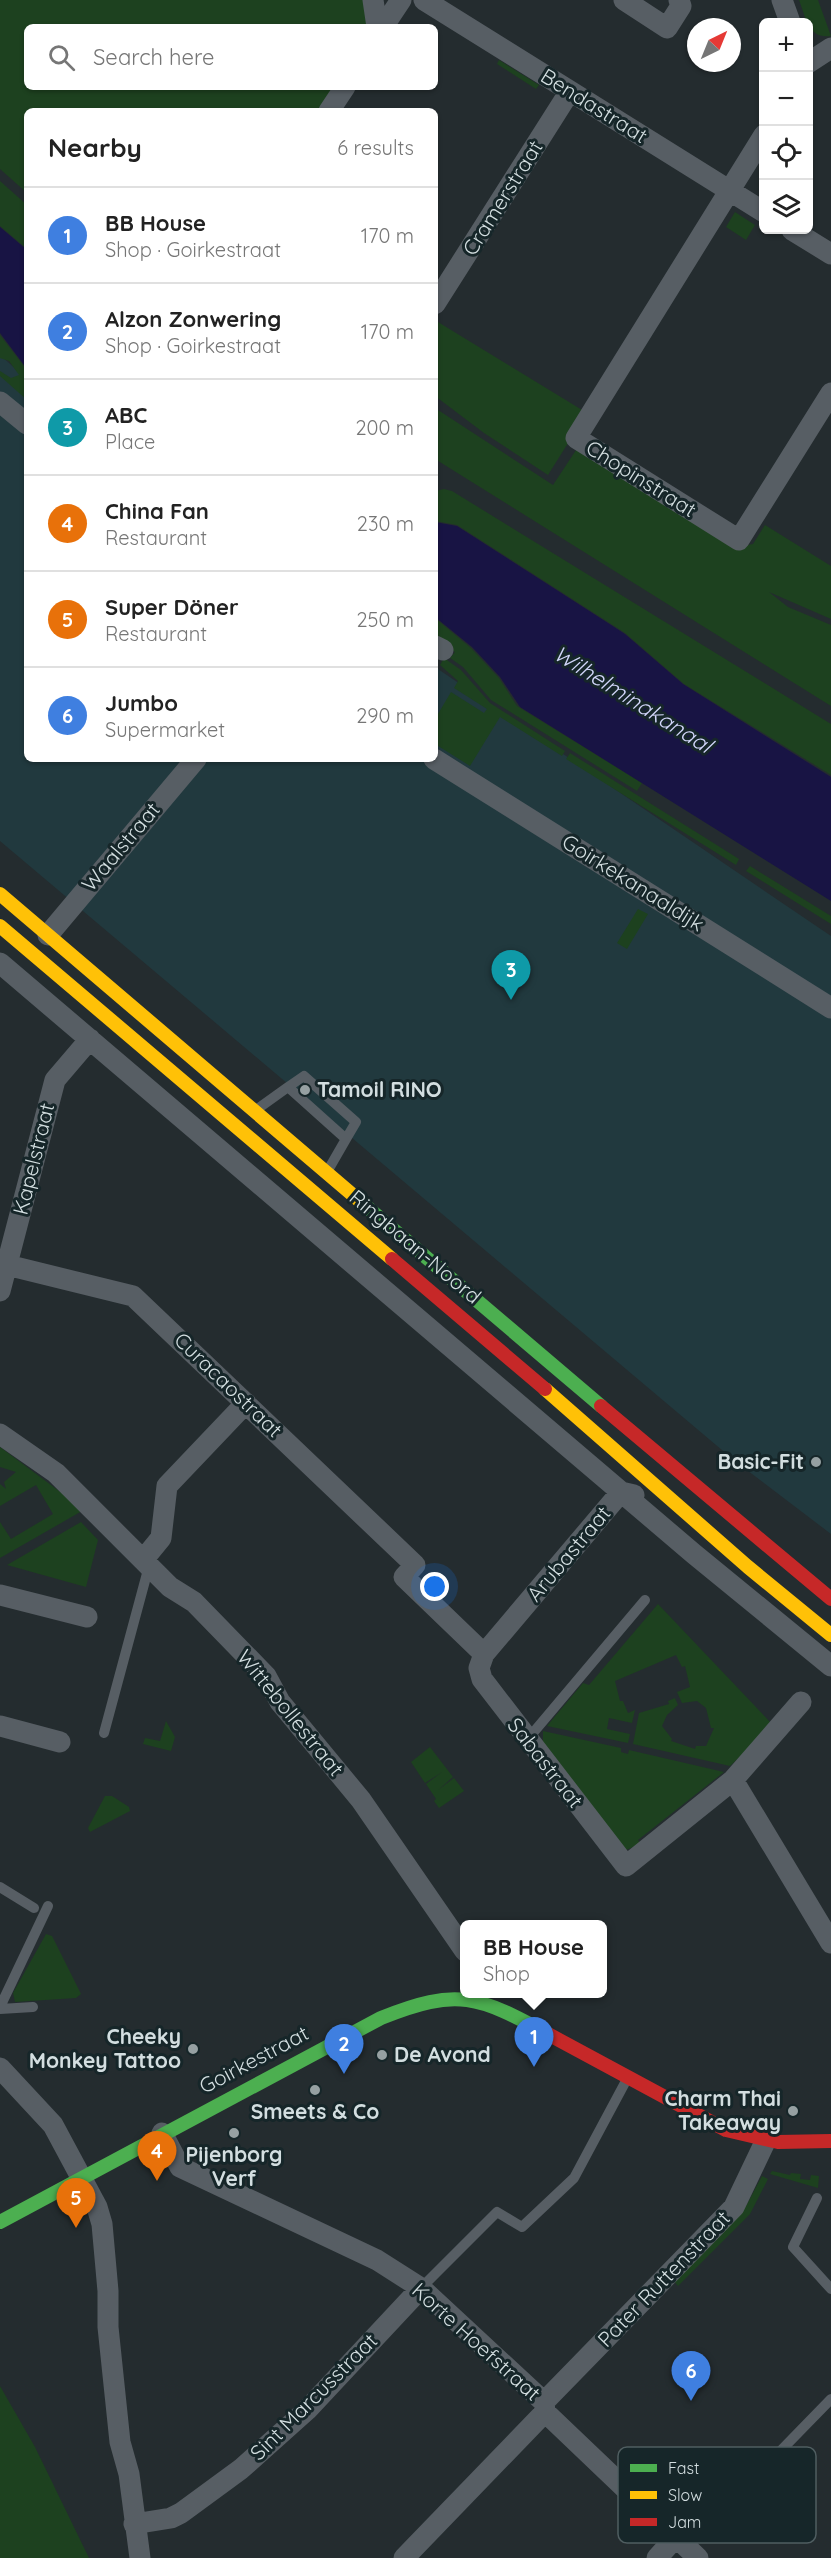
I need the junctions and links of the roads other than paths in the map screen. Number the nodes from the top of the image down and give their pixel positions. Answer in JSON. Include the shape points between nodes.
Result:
{"nodes":[{"id":1,"x":373,"y":0,"type":"edge"},
{"id":2,"x":400,"y":0,"type":"edge"},
{"id":3,"x":424,"y":0,"type":"edge"},
{"id":4,"x":624,"y":0,"type":"edge"},
{"id":5,"x":679,"y":0,"type":"edge"},
{"id":6,"x":782,"y":0,"type":"edge"},
{"id":7,"x":789,"y":18,"type":"edge"},
{"id":8,"x":377,"y":24,"type":"edge"},
{"id":9,"x":385,"y":24,"type":"edge"},
{"id":10,"x":831,"y":48,"type":"edge"},
{"id":11,"x":813,"y":60,"type":"edge"},
{"id":12,"x":343,"y":90,"type":"edge"},
{"id":13,"x":570,"y":91,"type":"junction"},
{"id":14,"x":331,"y":108,"type":"edge"},
{"id":15,"x":759,"y":143,"type":"edge"},
{"id":16,"x":730,"y":191,"type":"junction"},
{"id":17,"x":759,"y":209,"type":"edge"},
{"id":18,"x":798,"y":234,"type":"edge"},
{"id":19,"x":831,"y":254,"type":"edge"},
{"id":20,"x":438,"y":299,"type":"edge"},
{"id":21,"x":831,"y":393,"type":"edge"},
{"id":22,"x":0,"y":402,"type":"edge"},
{"id":23,"x":24,"y":422,"type":"edge"},
{"id":24,"x":193,"y":762,"type":"edge"},
{"id":25,"x":438,"y":762,"type":"edge"},
{"id":26,"x":0,"y":894,"type":"edge"},
{"id":27,"x":0,"y":926,"type":"edge"},
{"id":28,"x":48,"y":935,"type":"junction"},
{"id":29,"x":0,"y":963,"type":"edge"},
{"id":30,"x":831,"y":1008,"type":"edge"},
{"id":31,"x":90,"y":1039,"type":"junction"},
{"id":32,"x":288,"y":1087,"type":"junction"},
{"id":33,"x":255,"y":1111,"type":"junction"},
{"id":34,"x":346,"y":1139,"type":"junction"},
{"id":35,"x":326,"y":1172,"type":"junction"},
{"id":36,"x":7,"y":1265,"type":"junction"},
{"id":37,"x":0,"y":1291,"type":"edge"},
{"id":38,"x":246,"y":1403,"type":"junction"},
{"id":39,"x":0,"y":1434,"type":"edge"},
{"id":40,"x":621,"y":1492,"type":"junction"},
{"id":41,"x":670,"y":1497,"type":"junction"},
{"id":42,"x":146,"y":1563,"type":"junction"},
{"id":43,"x":748,"y":1567,"type":"junction"},
{"id":44,"x":0,"y":1594,"type":"edge"},
{"id":45,"x":831,"y":1599,"type":"edge"},
{"id":46,"x":645,"y":1600,"type":"dead end"},
{"id":47,"x":87,"y":1617,"type":"dead end"},
{"id":48,"x":831,"y":1619,"type":"edge"},
{"id":49,"x":831,"y":1635,"type":"edge"},
{"id":50,"x":484,"y":1654,"type":"junction"},
{"id":51,"x":831,"y":1666,"type":"edge"},
{"id":52,"x":801,"y":1702,"type":"dead end"},
{"id":53,"x":0,"y":1726,"type":"edge"},
{"id":54,"x":104,"y":1733,"type":"dead end"},
{"id":55,"x":527,"y":1740,"type":"junction"},
{"id":56,"x":60,"y":1742,"type":"dead end"},
{"id":57,"x":733,"y":1780,"type":"junction"},
{"id":58,"x":0,"y":1887,"type":"edge"},
{"id":59,"x":48,"y":1906,"type":"dead end"},
{"id":60,"x":34,"y":1908,"type":"dead end"},
{"id":61,"x":828,"y":1931,"type":"edge"},
{"id":62,"x":460,"y":1944,"type":"edge"},
{"id":63,"x":482,"y":1998,"type":"edge"},
{"id":64,"x":33,"y":2007,"type":"dead end"},
{"id":65,"x":0,"y":2008,"type":"edge"},
{"id":66,"x":0,"y":2068,"type":"edge"},
{"id":67,"x":627,"y":2079,"type":"junction"},
{"id":68,"x":162,"y":2133,"type":"junction"},
{"id":69,"x":831,"y":2141,"type":"edge"},
{"id":70,"x":765,"y":2142,"type":"junction"},
{"id":71,"x":82,"y":2178,"type":"junction"},
{"id":72,"x":817,"y":2198,"type":"dead end"},
{"id":73,"x":0,"y":2222,"type":"edge"},
{"id":74,"x":421,"y":2288,"type":"junction"},
{"id":75,"x":831,"y":2289,"type":"edge"},
{"id":76,"x":831,"y":2399,"type":"edge"},
{"id":77,"x":545,"y":2407,"type":"junction"},
{"id":78,"x":784,"y":2447,"type":"edge"},
{"id":79,"x":618,"y":2479,"type":"edge"},
{"id":80,"x":134,"y":2524,"type":"junction"},
{"id":81,"x":687,"y":2547,"type":"edge"},
{"id":82,"x":140,"y":2558,"type":"edge"},
{"id":83,"x":404,"y":2558,"type":"edge"},
{"id":84,"x":657,"y":2558,"type":"edge"}],
"edges":[{"from":1,"to":8,"type":"street"},
{"from":2,"to":9,"type":"street"},
{"from":3,"to":13,"type":"street","name":"Bendastraat"},
{"from":4,"to":5,"type":"street","via":[[667,28],[681,6]]},
{"from":6,"to":7,"type":"street"},
{"from":10,"to":11,"type":"street"},
{"from":12,"to":14,"type":"street"},
{"from":13,"to":16,"type":"street","name":"Bendastraat"},
{"from":13,"to":20,"type":"street","name":"Cramerstraat"},
{"from":15,"to":16,"type":"street","name":"Chopinstraat"},
{"from":16,"to":17,"type":"street","name":"Bendastraat"},
{"from":16,"to":21,"type":"street","name":"Chopinstraat","via":[[576,438],[739,540]]},
{"from":18,"to":19,"type":"street"},
{"from":22,"to":23,"type":"street"},
{"from":24,"to":28,"type":"street","name":"Waalstraat"},
{"from":25,"to":30,"type":"street","name":"Goirkekanaaldijk"},
{"from":26,"to":28,"type":"main road","name":"Ringbaan-Noord"},
{"from":27,"to":41,"type":"main road","name":"Ringbaan-Noord"},
{"from":28,"to":33,"type":"main road","name":"Ringbaan-Noord"},
{"from":29,"to":31,"type":"street"},
{"from":31,"to":36,"type":"street","name":"Kapelstraat","via":[[55,1080]]},
{"from":31,"to":40,"type":"street"},
{"from":32,"to":33,"type":"lane"},
{"from":32,"to":34,"type":"lane"},
{"from":32,"to":34,"type":"lane","via":[[304,1076],[356,1122]]},
{"from":33,"to":35,"type":"main road","name":"Ringbaan-Noord"},
{"from":34,"to":35,"type":"lane"},
{"from":35,"to":45,"type":"main road","name":"Ringbaan-Noord"},
{"from":36,"to":37,"type":"street","name":"Kapelstraat"},
{"from":36,"to":38,"type":"street","name":"Curacaostraat","via":[[133,1296]]},
{"from":38,"to":42,"type":"street","via":[[167,1486],[161,1538]]},
{"from":38,"to":50,"type":"street","name":"Curacaostraat","via":[[416,1565],[404,1577]]},
{"from":39,"to":42,"type":"street","name":"Wittebollestraat","via":[[56,1473]]},
{"from":40,"to":41,"type":"street","name":"Arubastraat"},
{"from":40,"to":50,"type":"street","name":"Arubastraat"},
{"from":40,"to":51,"type":"street"},
{"from":41,"to":43,"type":"main road","name":"Ringbaan-Noord"},
{"from":42,"to":54,"type":"lane"},
{"from":42,"to":62,"type":"street","name":"Wittebollestraat","via":[[170,1587],[194,1602],[266,1676],[280,1702],[361,1800]]},
{"from":43,"to":48,"type":"main road","name":"Ringbaan-Noord","via":[[784,1581]]},
{"from":43,"to":49,"type":"main road","name":"Ringbaan-Noord"},
{"from":44,"to":47,"type":"street"},
{"from":46,"to":55,"type":"lane"},
{"from":50,"to":55,"type":"street","name":"Sabastraat","via":[[479,1668],[482,1679]]},
{"from":52,"to":57,"type":"street"},
{"from":53,"to":56,"type":"street"},
{"from":55,"to":57,"type":"street","name":"Sabastraat","via":[[626,1866]]},
{"from":57,"to":61,"type":"street"},
{"from":58,"to":60,"type":"lane"},
{"from":59,"to":65,"type":"lane"},
{"from":63,"to":67,"type":"main road","name":"Goirkestraat"},
{"from":63,"to":68,"type":"main road","name":"Goirkestraat","via":[[448,1998],[381,2018]]},
{"from":64,"to":65,"type":"lane"},
{"from":66,"to":71,"type":"street","via":[[53,2125]]},
{"from":67,"to":70,"type":"main road","name":"Goirkestraat","via":[[702,2119]]},
{"from":67,"to":74,"type":"lane","via":[[574,2178],[522,2227],[497,2212]]},
{"from":68,"to":71,"type":"main road","name":"Goirkestraat"},
{"from":68,"to":74,"type":"street","name":"Korte Hoefstraat","via":[[180,2167],[377,2260]]},
{"from":69,"to":70,"type":"main road","name":"Goirkestraat"},
{"from":70,"to":77,"type":"street","name":"Pater Ruttenstraat","via":[[734,2207]]},
{"from":71,"to":73,"type":"main road","name":"Goirkestraat"},
{"from":71,"to":80,"type":"street","via":[[102,2224],[116,2409]]},
{"from":72,"to":75,"type":"lane","via":[[793,2247]]},
{"from":74,"to":77,"type":"street","name":"Korte Hoefstraat"},
{"from":74,"to":80,"type":"street","name":"Sint Marcusstraat","via":[[307,2410],[241,2469],[181,2513]]},
{"from":76,"to":78,"type":"lane"},
{"from":77,"to":79,"type":"street","name":"Korte Hoefstraat"},
{"from":77,"to":83,"type":"street","name":"Pater Ruttenstraat"},
{"from":80,"to":82,"type":"street"},
{"from":81,"to":84,"type":"street"}]}
